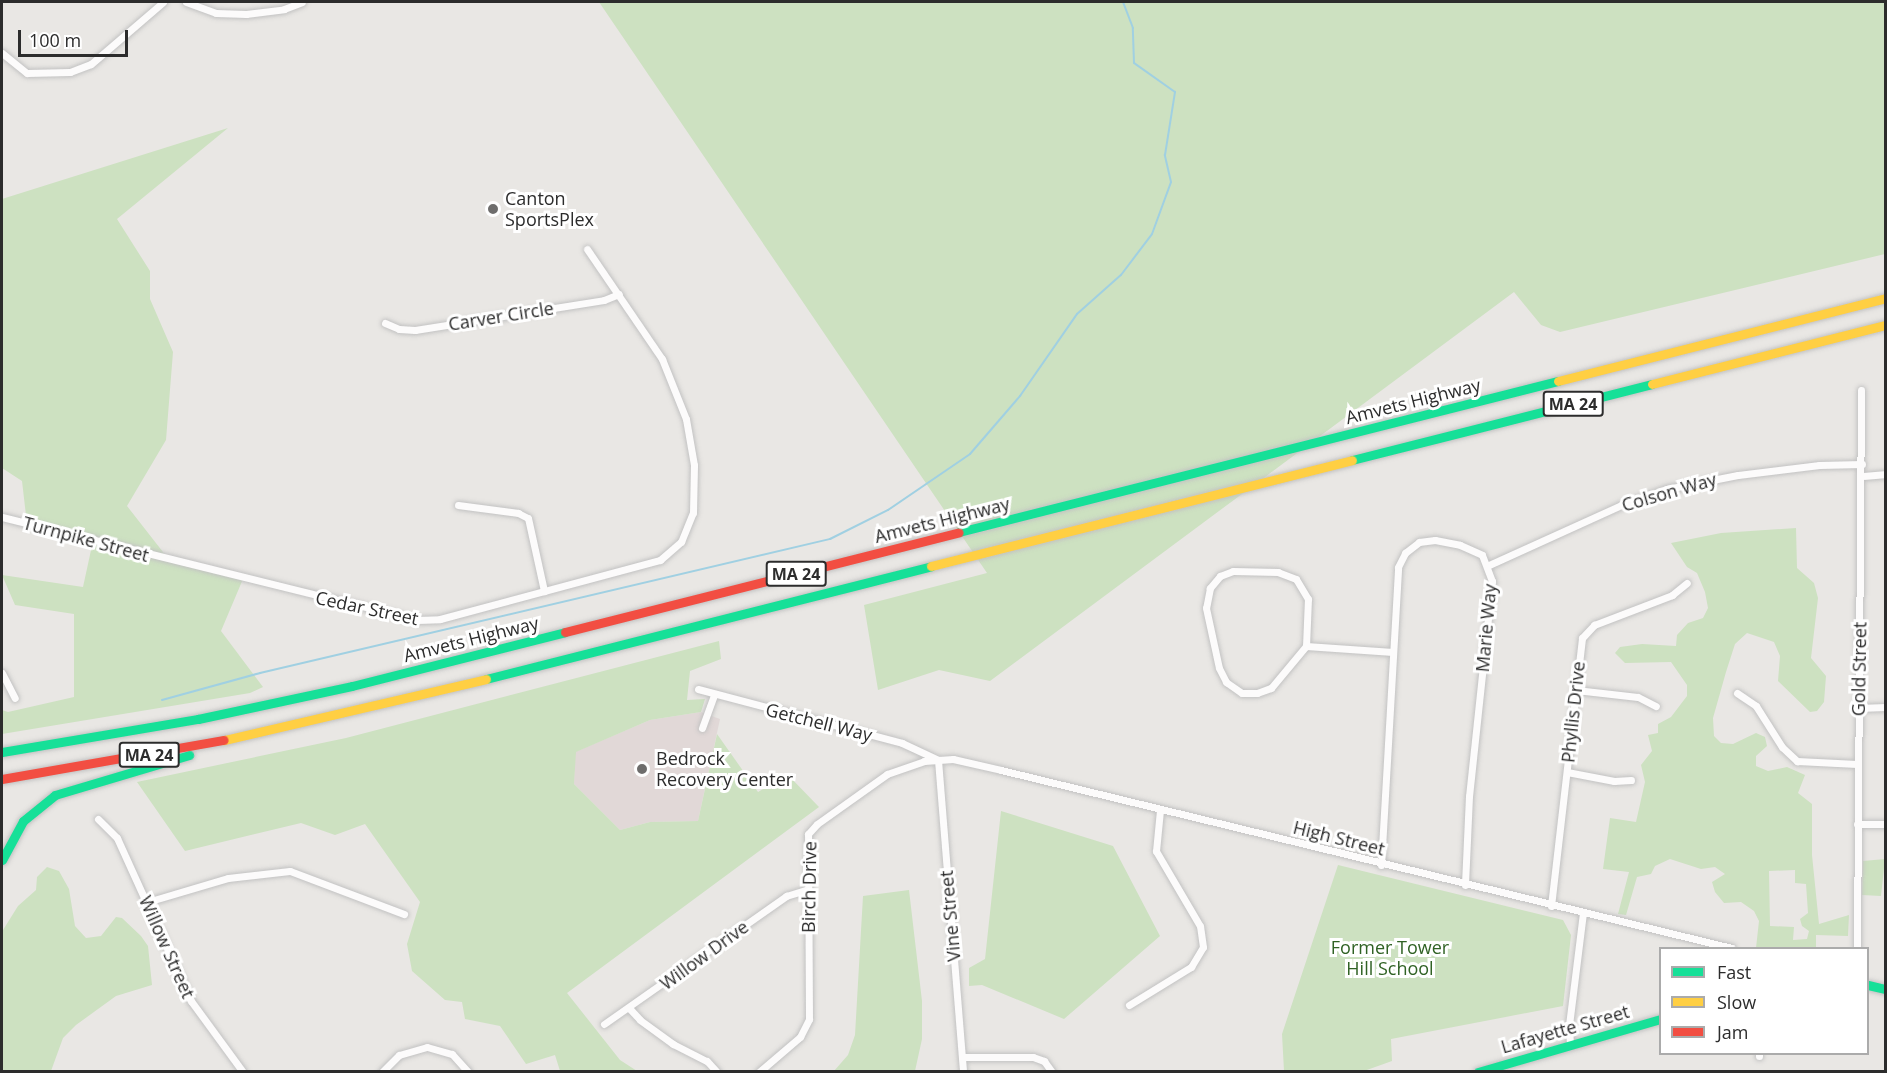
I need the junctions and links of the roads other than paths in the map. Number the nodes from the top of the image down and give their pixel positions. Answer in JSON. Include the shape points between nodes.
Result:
{"nodes":[{"id":1,"x":163,"y":2,"type":"edge"},
{"id":2,"x":186,"y":2,"type":"edge"},
{"id":3,"x":302,"y":2,"type":"edge"},
{"id":4,"x":2,"y":53,"type":"edge"},
{"id":5,"x":587,"y":249,"type":"dead end"},
{"id":6,"x":619,"y":294,"type":"junction"},
{"id":7,"x":1886,"y":298,"type":"edge"},
{"id":8,"x":384,"y":322,"type":"dead end"},
{"id":9,"x":1886,"y":326,"type":"edge"},
{"id":10,"x":1862,"y":390,"type":"dead end"},
{"id":11,"x":1862,"y":464,"type":"junction"},
{"id":12,"x":1886,"y":474,"type":"edge"},
{"id":13,"x":1864,"y":476,"type":"junction"},
{"id":14,"x":458,"y":505,"type":"dead end"},
{"id":15,"x":2,"y":517,"type":"edge"},
{"id":16,"x":170,"y":561,"type":"joint"},
{"id":17,"x":1489,"y":565,"type":"junction"},
{"id":18,"x":1687,"y":583,"type":"dead end"},
{"id":19,"x":544,"y":591,"type":"junction"},
{"id":20,"x":1306,"y":646,"type":"junction"},
{"id":21,"x":1393,"y":652,"type":"junction"},
{"id":22,"x":2,"y":673,"type":"edge"},
{"id":23,"x":698,"y":689,"type":"dead end"},
{"id":24,"x":1576,"y":690,"type":"junction"},
{"id":25,"x":1737,"y":693,"type":"dead end"},
{"id":26,"x":714,"y":695,"type":"junction"},
{"id":27,"x":15,"y":698,"type":"dead end"},
{"id":28,"x":1656,"y":706,"type":"dead end"},
{"id":29,"x":1886,"y":707,"type":"edge"},
{"id":30,"x":1858,"y":708,"type":"junction"},
{"id":31,"x":295,"y":726,"type":"junction"},
{"id":32,"x":702,"y":728,"type":"dead end"},
{"id":33,"x":106,"y":735,"type":"junction"},
{"id":34,"x":2,"y":745,"type":"edge"},
{"id":35,"x":2,"y":752,"type":"edge"},
{"id":36,"x":938,"y":760,"type":"junction"},
{"id":37,"x":1857,"y":764,"type":"junction"},
{"id":38,"x":1567,"y":772,"type":"junction"},
{"id":39,"x":2,"y":779,"type":"edge"},
{"id":40,"x":1631,"y":780,"type":"dead end"},
{"id":41,"x":1160,"y":810,"type":"junction"},
{"id":42,"x":98,"y":819,"type":"dead end"},
{"id":43,"x":1857,"y":824,"type":"junction"},
{"id":44,"x":1886,"y":824,"type":"edge"},
{"id":45,"x":2,"y":860,"type":"edge"},
{"id":46,"x":1381,"y":865,"type":"junction"},
{"id":47,"x":1465,"y":885,"type":"junction"},
{"id":48,"x":806,"y":890,"type":"junction"},
{"id":49,"x":147,"y":902,"type":"junction"},
{"id":50,"x":1551,"y":906,"type":"junction"},
{"id":51,"x":1583,"y":913,"type":"junction"},
{"id":52,"x":404,"y":914,"type":"dead end"},
{"id":53,"x":1728,"y":947,"type":"edge"},
{"id":54,"x":1857,"y":947,"type":"edge"},
{"id":55,"x":1869,"y":985,"type":"edge"},
{"id":56,"x":1886,"y":989,"type":"edge"},
{"id":57,"x":1129,"y":1005,"type":"dead end"},
{"id":58,"x":629,"y":1008,"type":"junction"},
{"id":59,"x":1659,"y":1019,"type":"edge"},
{"id":60,"x":604,"y":1024,"type":"dead end"},
{"id":61,"x":1570,"y":1045,"type":"junction"},
{"id":62,"x":964,"y":1057,"type":"junction"},
{"id":63,"x":1496,"y":1069,"type":"edge"},
{"id":64,"x":243,"y":1071,"type":"edge"},
{"id":65,"x":382,"y":1071,"type":"edge"},
{"id":66,"x":468,"y":1071,"type":"edge"},
{"id":67,"x":717,"y":1071,"type":"edge"},
{"id":68,"x":759,"y":1071,"type":"edge"},
{"id":69,"x":963,"y":1071,"type":"edge"},
{"id":70,"x":1052,"y":1071,"type":"edge"},
{"id":71,"x":1478,"y":1071,"type":"edge"}],
"edges":[{"from":1,"to":4,"type":"street","via":[[91,64],[70,72],[27,73]]},
{"from":2,"to":3,"type":"street","via":[[216,13],[246,14],[284,9]]},
{"from":5,"to":6,"type":"street"},
{"from":6,"to":8,"type":"street","name":"Carver Circle","via":[[600,301],[415,330],[399,329]]},
{"from":6,"to":19,"type":"street","name":"Cedar Street","via":[[670,373],[692,444],[692,518],[684,538],[668,556]]},
{"from":7,"to":33,"type":"main road","name":"Amvets Highway","number":"MA 24","via":[[352,686]]},
{"from":9,"to":31,"type":"main road","number":"MA 24"},
{"from":10,"to":11,"type":"street","name":"Gold Street"},
{"from":11,"to":13,"type":"street","name":"Gold Street"},
{"from":11,"to":17,"type":"street","name":"Colson Way","via":[[1738,475],[1658,492]]},
{"from":12,"to":13,"type":"street"},
{"from":13,"to":30,"type":"street","name":"Gold Street"},
{"from":14,"to":19,"type":"street","via":[[518,513],[528,518]]},
{"from":15,"to":16,"type":"street","name":"Turnpike Street"},
{"from":16,"to":19,"type":"street","name":"Cedar Street","via":[[417,620],[440,619]]},
{"from":17,"to":21,"type":"street","name":"Marie Way","via":[[1479,553],[1464,546],[1431,540],[1411,547],[1398,567]]},
{"from":17,"to":47,"type":"street","name":"Marie Way","via":[[1491,586],[1469,796]]},
{"from":18,"to":24,"type":"street","name":"Phyllis Drive","via":[[1672,595],[1587,630],[1581,643]]},
{"from":20,"to":20,"type":"street","via":[[1271,688],[1252,694],[1234,689],[1219,668],[1206,608],[1210,588],[1220,576],[1233,571],[1278,572],[1296,579],[1308,599]]},
{"from":20,"to":21,"type":"street"},
{"from":21,"to":46,"type":"street","name":"Marie Way"},
{"from":22,"to":27,"type":"street"},
{"from":23,"to":26,"type":"street","name":"Getchell Way"},
{"from":24,"to":28,"type":"street","via":[[1638,697]]},
{"from":24,"to":38,"type":"street","name":"Phyllis Drive"},
{"from":25,"to":37,"type":"street","via":[[1756,706],[1782,747],[1797,761]]},
{"from":26,"to":32,"type":"street"},
{"from":26,"to":36,"type":"street","name":"Getchell Way","via":[[893,741]]},
{"from":29,"to":30,"type":"street"},
{"from":30,"to":37,"type":"street","name":"Gold Street"},
{"from":31,"to":39,"type":"main road","number":"MA 24"},
{"from":31,"to":45,"type":"main road","via":[[55,795],[23,821]]},
{"from":33,"to":34,"type":"main road"},
{"from":33,"to":35,"type":"main road","name":"Amvets Highway","number":"MA 24"},
{"from":36,"to":41,"type":"street","name":"High Street","via":[[961,761]]},
{"from":36,"to":48,"type":"street","name":"Birch Drive","via":[[898,768],[813,826],[806,842]]},
{"from":36,"to":62,"type":"street","name":"Vine Street","via":[[949,922]]},
{"from":37,"to":43,"type":"street","name":"Gold Street"},
{"from":38,"to":40,"type":"street","via":[[1614,781]]},
{"from":38,"to":50,"type":"street","name":"Phyllis Drive"},
{"from":41,"to":46,"type":"street","name":"High Street"},
{"from":41,"to":57,"type":"street","via":[[1156,851],[1200,926],[1203,947],[1191,967]]},
{"from":42,"to":49,"type":"street","name":"Willow Street","via":[[117,837]]},
{"from":43,"to":44,"type":"street"},
{"from":43,"to":54,"type":"street","name":"Gold Street"},
{"from":46,"to":47,"type":"street","name":"High Street"},
{"from":47,"to":50,"type":"street","name":"High Street"},
{"from":48,"to":58,"type":"street","name":"Willow Drive","via":[[786,896]]},
{"from":48,"to":68,"type":"street","name":"Birch Drive","via":[[809,1018],[800,1037]]},
{"from":49,"to":52,"type":"street","via":[[228,878],[290,870]]},
{"from":49,"to":64,"type":"street","name":"Willow Street","via":[[191,1001]]},
{"from":50,"to":51,"type":"street","name":"High Street"},
{"from":51,"to":53,"type":"street","name":"High Street"},
{"from":51,"to":61,"type":"street"},
{"from":55,"to":56,"type":"main road"},
{"from":58,"to":60,"type":"street","name":"Willow Drive"},
{"from":58,"to":67,"type":"street","via":[[673,1044],[707,1060]]},
{"from":59,"to":61,"type":"main road","name":"Lafayette Street"},
{"from":61,"to":63,"type":"main road","name":"Lafayette Street"},
{"from":62,"to":69,"type":"street","name":"Vine Street"},
{"from":62,"to":70,"type":"street","via":[[1034,1057]]},
{"from":63,"to":71,"type":"main road","name":"Lafayette Street"},
{"from":65,"to":66,"type":"street","via":[[399,1055],[427,1047],[452,1054]]}]}
